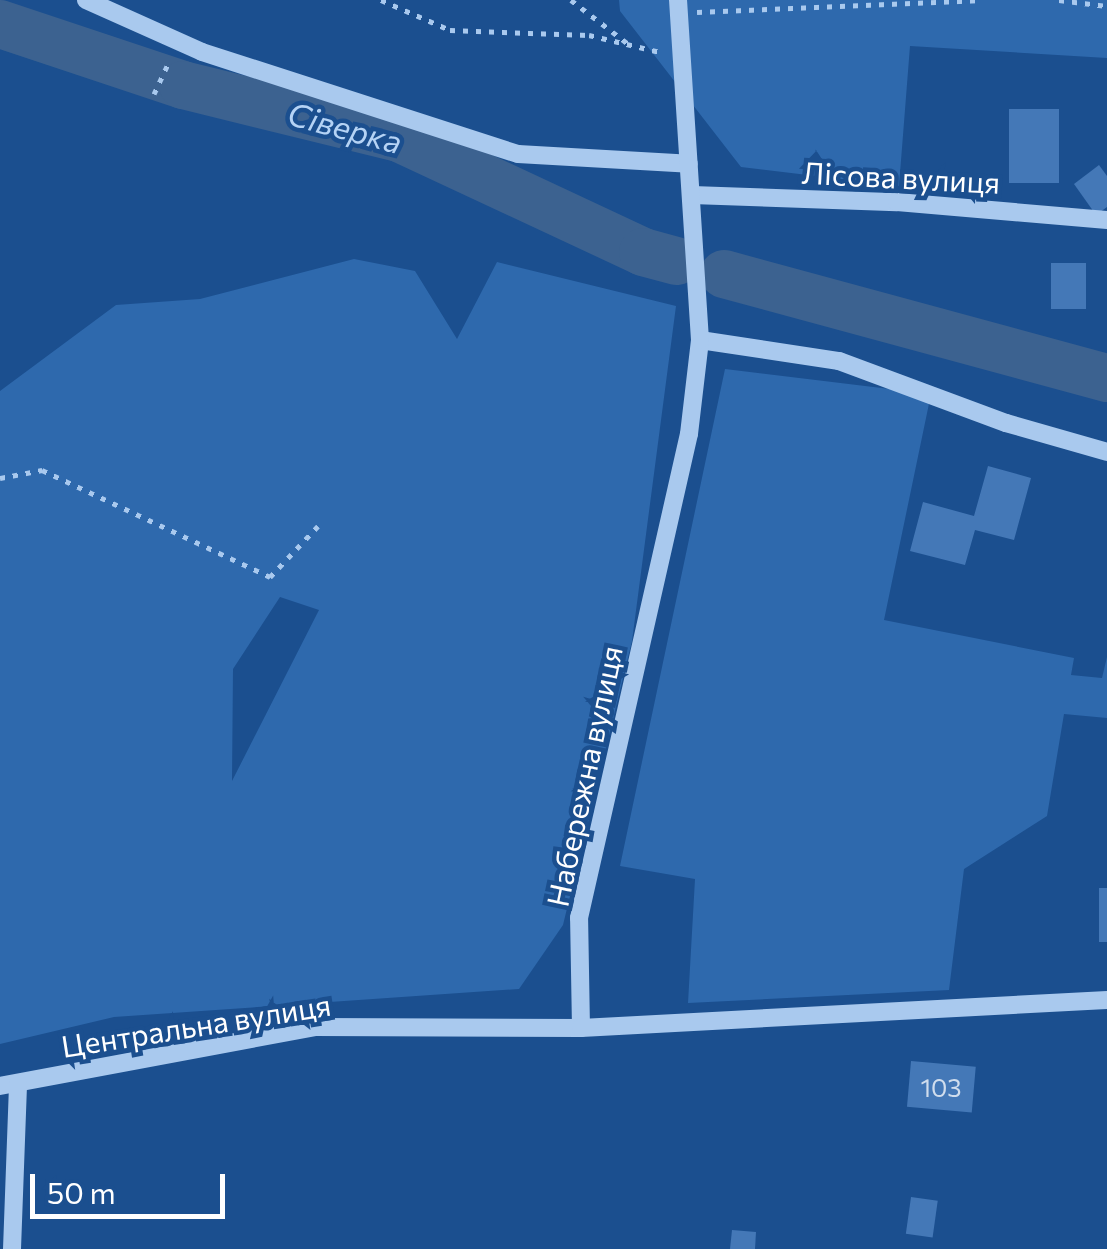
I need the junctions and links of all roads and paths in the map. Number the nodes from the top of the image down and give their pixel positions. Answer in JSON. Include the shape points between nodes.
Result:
{"nodes":[{"id":1,"x":86,"y":0,"type":"edge"},
{"id":2,"x":381,"y":0,"type":"edge"},
{"id":3,"x":571,"y":0,"type":"edge"},
{"id":4,"x":978,"y":0,"type":"edge"},
{"id":5,"x":1059,"y":0,"type":"edge"},
{"id":6,"x":678,"y":6,"type":"edge"},
{"id":7,"x":1107,"y":6,"type":"edge"},
{"id":8,"x":629,"y":45,"type":"junction"},
{"id":9,"x":680,"y":58,"type":"junction"},
{"id":10,"x":168,"y":64,"type":"dead end"},
{"id":11,"x":154,"y":94,"type":"dead end"},
{"id":12,"x":689,"y":164,"type":"junction"},
{"id":13,"x":692,"y":195,"type":"junction"},
{"id":14,"x":1107,"y":220,"type":"edge"},
{"id":15,"x":700,"y":340,"type":"junction"},
{"id":16,"x":1107,"y":452,"type":"edge"},
{"id":17,"x":0,"y":478,"type":"edge"},
{"id":18,"x":318,"y":526,"type":"dead end"},
{"id":19,"x":1107,"y":1000,"type":"edge"},
{"id":20,"x":581,"y":1028,"type":"junction"},
{"id":21,"x":9,"y":1085,"type":"edge"},
{"id":22,"x":12,"y":1249,"type":"edge"}],
"edges":[{"from":1,"to":12,"type":"street","via":[[202,52],[518,154]]},
{"from":2,"to":8,"type":"path","via":[[450,30],[590,36]]},
{"from":3,"to":8,"type":"path"},
{"from":4,"to":6,"type":"path"},
{"from":5,"to":7,"type":"path"},
{"from":6,"to":9,"type":"street","name":"Набережна вулиця"},
{"from":8,"to":9,"type":"path"},
{"from":9,"to":12,"type":"street","name":"Набережна вулиця"},
{"from":10,"to":11,"type":"path"},
{"from":12,"to":13,"type":"street","name":"Набережна вулиця"},
{"from":13,"to":14,"type":"street","name":"Лісова вулиця","via":[[897,202]]},
{"from":13,"to":15,"type":"street","name":"Набережна вулиця"},
{"from":15,"to":16,"type":"street","via":[[838,361]]},
{"from":15,"to":20,"type":"street","name":"Набережна вулиця","via":[[689,434],[579,918]]},
{"from":17,"to":18,"type":"path","via":[[42,470],[270,576]]},
{"from":19,"to":20,"type":"street"},
{"from":20,"to":21,"type":"street","name":"Центральна вулиця","via":[[316,1028]]},
{"from":21,"to":22,"type":"street"}]}
